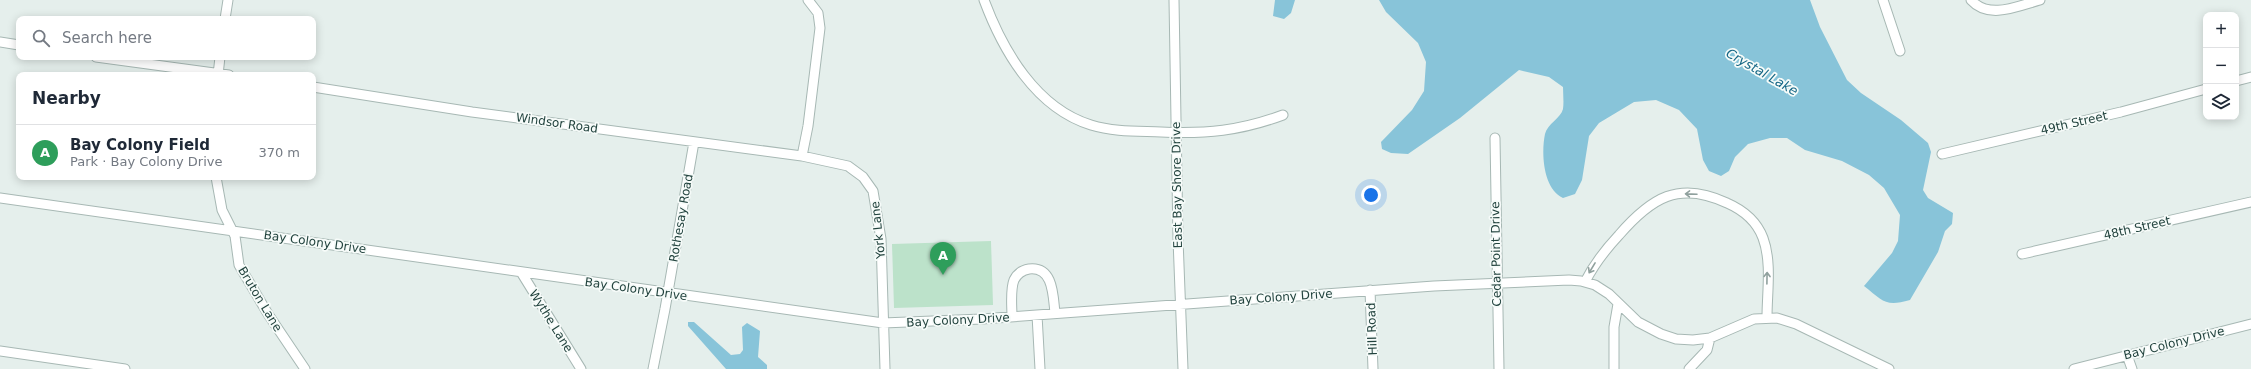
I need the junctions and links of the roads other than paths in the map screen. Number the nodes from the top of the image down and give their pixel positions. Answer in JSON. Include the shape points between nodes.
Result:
{"nodes":[{"id":1,"x":228,"y":0,"type":"edge"},
{"id":2,"x":808,"y":0,"type":"edge"},
{"id":3,"x":984,"y":0,"type":"edge"},
{"id":4,"x":1174,"y":0,"type":"edge"},
{"id":5,"x":1883,"y":0,"type":"edge"},
{"id":6,"x":1971,"y":0,"type":"edge"},
{"id":7,"x":2040,"y":0,"type":"edge"},
{"id":8,"x":225,"y":16,"type":"edge"},
{"id":9,"x":0,"y":42,"type":"edge"},
{"id":10,"x":16,"y":45,"type":"edge"},
{"id":11,"x":1900,"y":51,"type":"dead end"},
{"id":12,"x":118,"y":60,"type":"edge"},
{"id":13,"x":220,"y":60,"type":"edge"},
{"id":14,"x":204,"y":72,"type":"edge"},
{"id":15,"x":218,"y":72,"type":"edge"},
{"id":16,"x":2251,"y":77,"type":"edge"},
{"id":17,"x":2239,"y":80,"type":"edge"},
{"id":18,"x":316,"y":87,"type":"edge"},
{"id":19,"x":2203,"y":90,"type":"edge"},
{"id":20,"x":1283,"y":116,"type":"dead end"},
{"id":21,"x":1176,"y":133,"type":"junction"},
{"id":22,"x":1495,"y":138,"type":"dead end"},
{"id":23,"x":694,"y":142,"type":"junction"},
{"id":24,"x":1942,"y":154,"type":"dead end"},
{"id":25,"x":802,"y":156,"type":"junction"},
{"id":26,"x":217,"y":180,"type":"edge"},
{"id":27,"x":0,"y":198,"type":"edge"},
{"id":28,"x":2251,"y":202,"type":"edge"},
{"id":29,"x":232,"y":231,"type":"junction"},
{"id":30,"x":2022,"y":254,"type":"dead end"},
{"id":31,"x":521,"y":272,"type":"junction"},
{"id":32,"x":1585,"y":282,"type":"junction"},
{"id":33,"x":1497,"y":283,"type":"junction"},
{"id":34,"x":1370,"y":290,"type":"junction"},
{"id":35,"x":667,"y":293,"type":"junction"},
{"id":36,"x":1180,"y":304,"type":"junction"},
{"id":37,"x":1618,"y":304,"type":"junction"},
{"id":38,"x":1054,"y":313,"type":"junction"},
{"id":39,"x":1037,"y":314,"type":"junction"},
{"id":40,"x":1012,"y":317,"type":"junction"},
{"id":41,"x":1767,"y":317,"type":"junction"},
{"id":42,"x":883,"y":323,"type":"junction"},
{"id":43,"x":2251,"y":324,"type":"edge"},
{"id":44,"x":1710,"y":338,"type":"junction"},
{"id":45,"x":0,"y":351,"type":"edge"},
{"id":46,"x":2127,"y":355,"type":"junction"},
{"id":47,"x":125,"y":369,"type":"edge"},
{"id":48,"x":305,"y":369,"type":"edge"},
{"id":49,"x":581,"y":369,"type":"edge"},
{"id":50,"x":653,"y":369,"type":"edge"},
{"id":51,"x":885,"y":369,"type":"edge"},
{"id":52,"x":1040,"y":369,"type":"edge"},
{"id":53,"x":1183,"y":369,"type":"edge"},
{"id":54,"x":1373,"y":369,"type":"edge"},
{"id":55,"x":1499,"y":369,"type":"edge"},
{"id":56,"x":1614,"y":369,"type":"edge"},
{"id":57,"x":1689,"y":369,"type":"edge"},
{"id":58,"x":1889,"y":369,"type":"edge"},
{"id":59,"x":2074,"y":369,"type":"edge"},
{"id":60,"x":2132,"y":369,"type":"edge"}],
"edges":[{"from":1,"to":8,"type":"street"},
{"from":2,"to":25,"type":"street","via":[[818,13],[820,28]]},
{"from":3,"to":21,"type":"street","via":[[1022,72],[1038,92],[1057,108],[1074,118],[1106,129]]},
{"from":4,"to":21,"type":"street","name":"East Bay Shore Drive"},
{"from":5,"to":11,"type":"street"},
{"from":6,"to":7,"type":"street","via":[[1982,9],[1996,11]]},
{"from":9,"to":10,"type":"street"},
{"from":12,"to":14,"type":"street"},
{"from":13,"to":15,"type":"street"},
{"from":16,"to":17,"type":"street"},
{"from":18,"to":23,"type":"street","name":"Windsor Road"},
{"from":19,"to":24,"type":"street","name":"49th Street"},
{"from":20,"to":21,"type":"street","via":[[1242,129],[1201,134]]},
{"from":21,"to":36,"type":"street","name":"East Bay Shore Drive"},
{"from":22,"to":33,"type":"street","name":"Cedar Point Drive"},
{"from":23,"to":25,"type":"street","name":"Windsor Road"},
{"from":23,"to":35,"type":"street","name":"Rothesay Road"},
{"from":25,"to":42,"type":"street","name":"York Lane","via":[[848,166],[864,177],[873,191],[881,239]]},
{"from":26,"to":29,"type":"street","name":"Bruton Lane","via":[[222,210]]},
{"from":27,"to":29,"type":"street","name":"Bay Colony Drive"},
{"from":28,"to":30,"type":"street","name":"48th Street"},
{"from":29,"to":31,"type":"street","name":"Bay Colony Drive"},
{"from":29,"to":48,"type":"street","name":"Bruton Lane","via":[[239,265]]},
{"from":31,"to":35,"type":"street","name":"Bay Colony Drive"},
{"from":31,"to":49,"type":"street","name":"Wythe Lane"},
{"from":32,"to":33,"type":"street","name":"Bay Colony Drive","via":[[1569,280]]},
{"from":32,"to":37,"type":"street","name":"Bay Colony Drive","via":[[1604,290]]},
{"from":41,"to":32,"type":"street","one_way":true,"via":[[1767,269],[1763,238],[1755,224],[1744,213],[1708,195],[1684,193],[1659,199],[1631,221],[1601,255]]},
{"from":33,"to":34,"type":"street","name":"Bay Colony Drive"},
{"from":33,"to":55,"type":"street","name":"Cedar Point Drive"},
{"from":34,"to":36,"type":"street","name":"Bay Colony Drive"},
{"from":34,"to":54,"type":"street","name":"Hill Road"},
{"from":35,"to":42,"type":"street","name":"Bay Colony Drive"},
{"from":35,"to":50,"type":"street","name":"Rothesay Road"},
{"from":36,"to":38,"type":"street","name":"Bay Colony Drive"},
{"from":36,"to":53,"type":"street","name":"East Bay Shore Drive"},
{"from":37,"to":44,"type":"street","name":"Bay Colony Drive","via":[[1638,322],[1661,334],[1686,340]]},
{"from":37,"to":56,"type":"street","via":[[1613,332]]},
{"from":38,"to":39,"type":"street","name":"Bay Colony Drive"},
{"from":38,"to":40,"type":"street","via":[[1049,279],[1041,271],[1029,269],[1018,274],[1013,284]]},
{"from":39,"to":40,"type":"street","name":"Bay Colony Drive"},
{"from":39,"to":52,"type":"street"},
{"from":40,"to":42,"type":"street","name":"Bay Colony Drive"},
{"from":41,"to":44,"type":"street","name":"Bay Colony Drive","via":[[1743,323],[1724,334]]},
{"from":41,"to":58,"type":"street","name":"Bay Colony Drive","via":[[1796,324]]},
{"from":42,"to":51,"type":"street","name":"York Lane"},
{"from":43,"to":46,"type":"street","name":"Bay Colony Drive"},
{"from":44,"to":57,"type":"street","via":[[1707,350]]},
{"from":45,"to":47,"type":"street"},
{"from":46,"to":59,"type":"street","name":"Bay Colony Drive"},
{"from":46,"to":60,"type":"street"}]}
